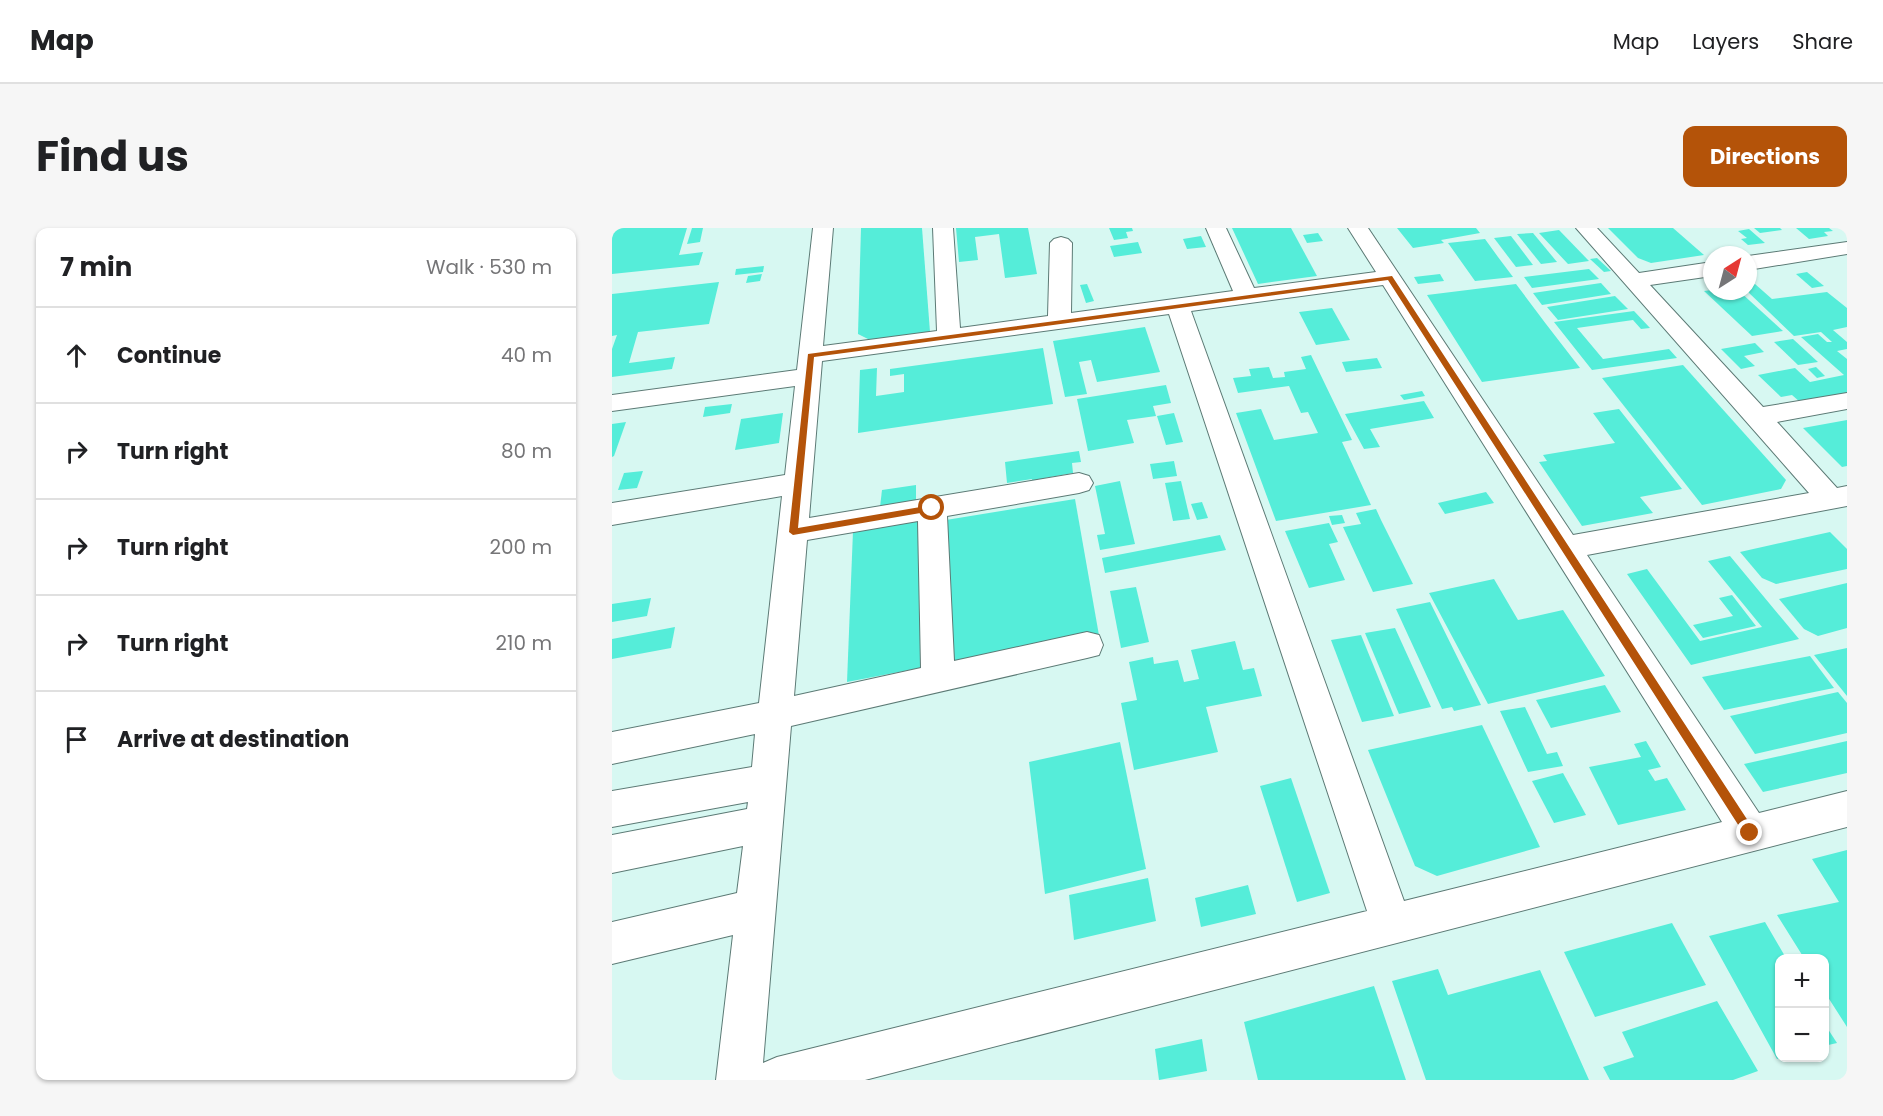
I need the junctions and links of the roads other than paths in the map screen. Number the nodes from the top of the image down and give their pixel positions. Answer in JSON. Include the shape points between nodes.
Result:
{"nodes":[{"id":1,"x":823,"y":228,"type":"edge"},
{"id":2,"x":943,"y":228,"type":"edge"},
{"id":3,"x":1216,"y":228,"type":"edge"},
{"id":4,"x":1358,"y":228,"type":"edge"},
{"id":5,"x":1586,"y":228,"type":"edge"},
{"id":6,"x":1061,"y":243,"type":"dead end"},
{"id":7,"x":1847,"y":248,"type":"edge"},
{"id":8,"x":1757,"y":262,"type":"edge"},
{"id":9,"x":1703,"y":270,"type":"edge"},
{"id":10,"x":1390,"y":277,"type":"junction"},
{"id":11,"x":1634,"y":280,"type":"junction"},
{"id":12,"x":1247,"y":297,"type":"junction"},
{"id":13,"x":1178,"y":306,"type":"junction"},
{"id":14,"x":1059,"y":322,"type":"junction"},
{"id":15,"x":949,"y":337,"type":"junction"},
{"id":16,"x":809,"y":366,"type":"junction"},
{"id":17,"x":1847,"y":401,"type":"edge"},
{"id":18,"x":612,"y":403,"type":"edge"},
{"id":19,"x":1757,"y":417,"type":"junction"},
{"id":20,"x":798,"y":483,"type":"junction"},
{"id":21,"x":1079,"y":483,"type":"dead end"},
{"id":22,"x":1839,"y":497,"type":"edge"},
{"id":23,"x":932,"y":508,"type":"junction"},
{"id":24,"x":612,"y":514,"type":"edge"},
{"id":25,"x":793,"y":532,"type":"junction"},
{"id":26,"x":1565,"y":548,"type":"junction"},
{"id":27,"x":1087,"y":645,"type":"dead end"},
{"id":28,"x":938,"y":678,"type":"junction"},
{"id":29,"x":775,"y":715,"type":"junction"},
{"id":30,"x":612,"y":748,"type":"edge"},
{"id":31,"x":769,"y":782,"type":"junction"},
{"id":32,"x":612,"y":809,"type":"edge"},
{"id":33,"x":1847,"y":809,"type":"edge"},
{"id":34,"x":765,"y":824,"type":"junction"},
{"id":35,"x":1750,"y":833,"type":"junction"},
{"id":36,"x":612,"y":855,"type":"edge"},
{"id":37,"x":756,"y":909,"type":"junction"},
{"id":38,"x":1392,"y":924,"type":"junction"},
{"id":39,"x":612,"y":943,"type":"edge"},
{"id":40,"x":739,"y":1080,"type":"edge"},
{"id":41,"x":777,"y":1080,"type":"edge"}],
"edges":[{"from":1,"to":16,"type":"street"},
{"from":2,"to":15,"type":"street"},
{"from":3,"to":12,"type":"street"},
{"from":4,"to":10,"type":"street"},
{"from":5,"to":11,"type":"street"},
{"from":6,"to":14,"type":"street"},
{"from":7,"to":8,"type":"street"},
{"from":9,"to":11,"type":"street"},
{"from":10,"to":12,"type":"street"},
{"from":10,"to":26,"type":"street"},
{"from":11,"to":19,"type":"street"},
{"from":12,"to":13,"type":"street"},
{"from":13,"to":14,"type":"street"},
{"from":13,"to":38,"type":"street"},
{"from":14,"to":15,"type":"street"},
{"from":15,"to":16,"type":"street"},
{"from":16,"to":18,"type":"street"},
{"from":16,"to":20,"type":"street"},
{"from":17,"to":19,"type":"street"},
{"from":19,"to":22,"type":"street"},
{"from":20,"to":24,"type":"street"},
{"from":20,"to":25,"type":"street"},
{"from":21,"to":23,"type":"street"},
{"from":22,"to":26,"type":"street"},
{"from":23,"to":25,"type":"street"},
{"from":23,"to":28,"type":"street"},
{"from":25,"to":29,"type":"street"},
{"from":26,"to":35,"type":"street"},
{"from":27,"to":28,"type":"street"},
{"from":28,"to":29,"type":"street"},
{"from":29,"to":30,"type":"street"},
{"from":29,"to":31,"type":"street"},
{"from":31,"to":32,"type":"street"},
{"from":31,"to":34,"type":"street"},
{"from":33,"to":35,"type":"street"},
{"from":34,"to":36,"type":"street"},
{"from":34,"to":37,"type":"street"},
{"from":35,"to":38,"type":"street"},
{"from":37,"to":39,"type":"street"},
{"from":37,"to":40,"type":"street"},
{"from":38,"to":41,"type":"street"}]}
